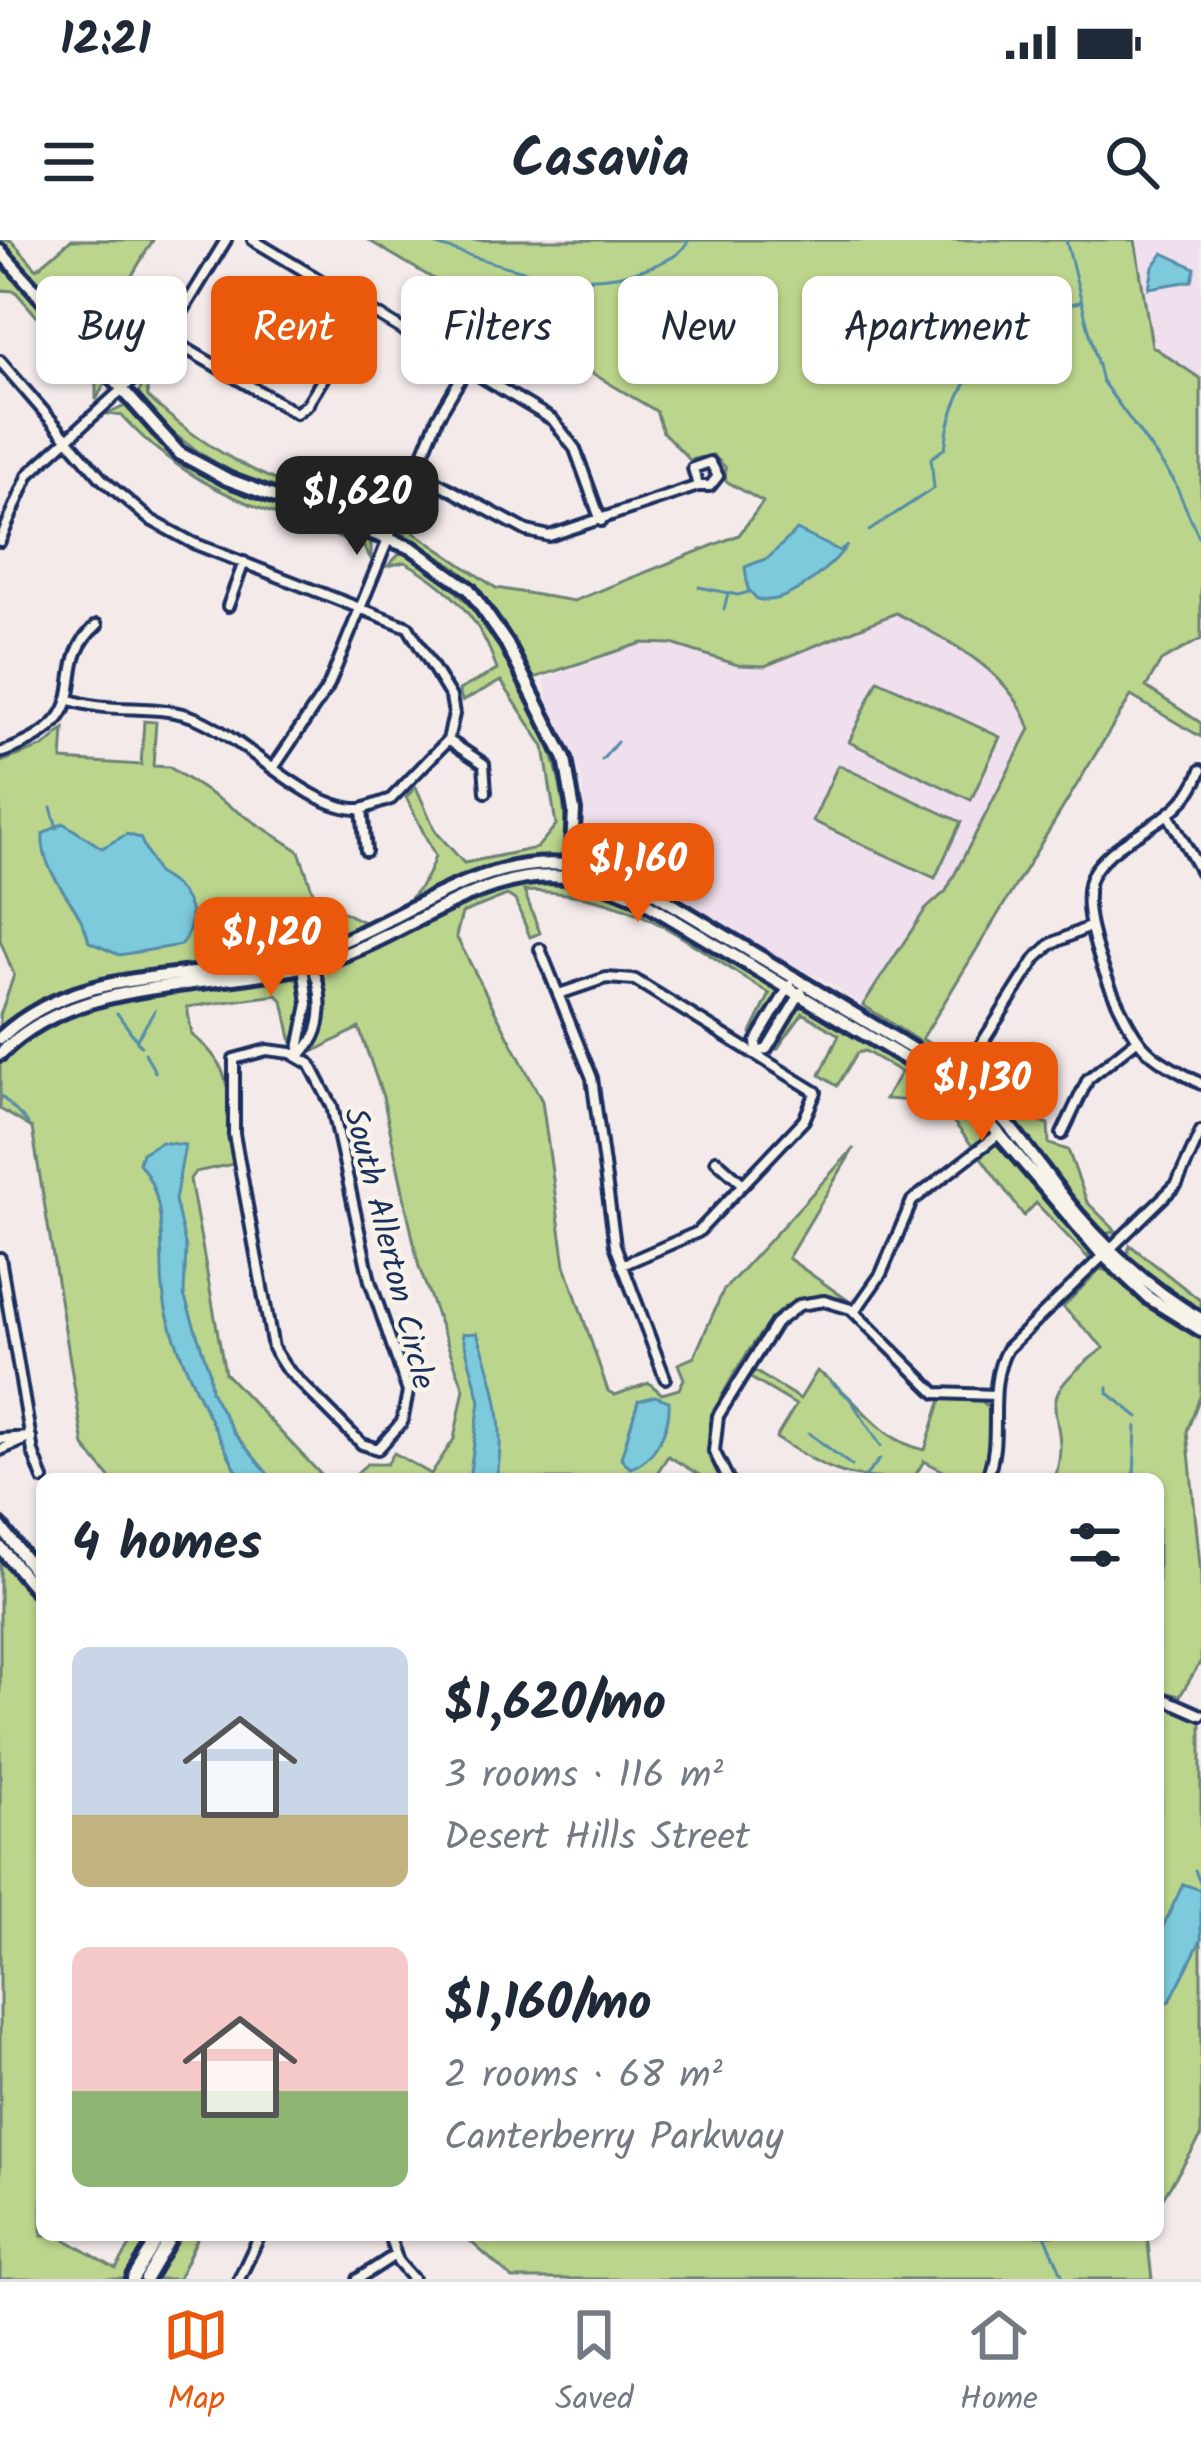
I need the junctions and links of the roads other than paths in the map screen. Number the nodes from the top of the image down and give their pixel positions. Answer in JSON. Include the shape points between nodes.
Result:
{"nodes":[{"id":1,"x":226,"y":240,"type":"edge"},
{"id":2,"x":253,"y":240,"type":"edge"},
{"id":3,"x":0,"y":251,"type":"edge"},
{"id":4,"x":313,"y":276,"type":"edge"},
{"id":5,"x":187,"y":306,"type":"edge"},
{"id":6,"x":0,"y":361,"type":"edge"},
{"id":7,"x":128,"y":384,"type":"edge"},
{"id":8,"x":245,"y":384,"type":"edge"},
{"id":9,"x":319,"y":384,"type":"edge"},
{"id":10,"x":458,"y":384,"type":"edge"},
{"id":11,"x":492,"y":384,"type":"edge"},
{"id":12,"x":121,"y":390,"type":"junction"},
{"id":13,"x":66,"y":438,"type":"junction"},
{"id":14,"x":416,"y":471,"type":"junction"},
{"id":15,"x":698,"y":486,"type":"dead end"},
{"id":16,"x":601,"y":521,"type":"junction"},
{"id":17,"x":388,"y":539,"type":"junction"},
{"id":18,"x":0,"y":541,"type":"edge"},
{"id":19,"x":244,"y":562,"type":"junction"},
{"id":20,"x":228,"y":606,"type":"dead end"},
{"id":21,"x":362,"y":606,"type":"junction"},
{"id":22,"x":97,"y":625,"type":"dead end"},
{"id":23,"x":68,"y":699,"type":"junction"},
{"id":24,"x":448,"y":740,"type":"junction"},
{"id":25,"x":0,"y":753,"type":"edge"},
{"id":26,"x":274,"y":766,"type":"junction"},
{"id":27,"x":1201,"y":770,"type":"edge"},
{"id":28,"x":486,"y":792,"type":"dead end"},
{"id":29,"x":362,"y":809,"type":"junction"},
{"id":30,"x":1169,"y":816,"type":"junction"},
{"id":31,"x":366,"y":851,"type":"dead end"},
{"id":32,"x":571,"y":871,"type":"junction"},
{"id":33,"x":1201,"y":872,"type":"edge"},
{"id":34,"x":1089,"y":927,"type":"junction"},
{"id":35,"x":540,"y":950,"type":"dead end"},
{"id":36,"x":307,"y":962,"type":"junction"},
{"id":37,"x":797,"y":986,"type":"junction"},
{"id":38,"x":559,"y":994,"type":"junction"},
{"id":39,"x":0,"y":1038,"type":"edge"},
{"id":40,"x":1138,"y":1040,"type":"junction"},
{"id":41,"x":757,"y":1052,"type":"junction"},
{"id":42,"x":0,"y":1054,"type":"edge"},
{"id":43,"x":298,"y":1056,"type":"junction"},
{"id":44,"x":960,"y":1078,"type":"junction"},
{"id":45,"x":1201,"y":1084,"type":"edge"},
{"id":46,"x":1201,"y":1131,"type":"edge"},
{"id":47,"x":1002,"y":1132,"type":"junction"},
{"id":48,"x":1062,"y":1134,"type":"dead end"},
{"id":49,"x":716,"y":1160,"type":"dead end"},
{"id":50,"x":743,"y":1184,"type":"junction"},
{"id":51,"x":1109,"y":1252,"type":"junction"},
{"id":52,"x":0,"y":1258,"type":"edge"},
{"id":53,"x":622,"y":1265,"type":"junction"},
{"id":54,"x":854,"y":1312,"type":"junction"},
{"id":55,"x":1201,"y":1318,"type":"edge"},
{"id":56,"x":1201,"y":1330,"type":"edge"},
{"id":57,"x":665,"y":1378,"type":"dead end"},
{"id":58,"x":995,"y":1395,"type":"junction"},
{"id":59,"x":31,"y":1437,"type":"junction"},
{"id":60,"x":0,"y":1439,"type":"edge"},
{"id":61,"x":0,"y":1450,"type":"edge"},
{"id":62,"x":41,"y":1473,"type":"edge"},
{"id":63,"x":725,"y":1473,"type":"edge"},
{"id":64,"x":988,"y":1473,"type":"edge"},
{"id":65,"x":0,"y":1526,"type":"edge"},
{"id":66,"x":0,"y":1547,"type":"edge"},
{"id":67,"x":36,"y":1573,"type":"edge"},
{"id":68,"x":36,"y":1590,"type":"edge"},
{"id":69,"x":1164,"y":1699,"type":"edge"},
{"id":70,"x":1201,"y":1715,"type":"edge"},
{"id":71,"x":156,"y":2241,"type":"edge"},
{"id":72,"x":168,"y":2241,"type":"edge"},
{"id":73,"x":257,"y":2241,"type":"edge"},
{"id":74,"x":391,"y":2241,"type":"edge"},
{"id":75,"x":395,"y":2255,"type":"junction"},
{"id":76,"x":133,"y":2279,"type":"edge"},
{"id":77,"x":146,"y":2279,"type":"edge"},
{"id":78,"x":239,"y":2279,"type":"edge"},
{"id":79,"x":358,"y":2279,"type":"edge"},
{"id":80,"x":413,"y":2279,"type":"edge"}],
"edges":[{"from":1,"to":5,"type":"street"},
{"from":2,"to":4,"type":"street"},
{"from":3,"to":12,"type":"street"},
{"from":6,"to":13,"type":"street"},
{"from":7,"to":12,"type":"street"},
{"from":8,"to":9,"type":"street","via":[[299,416]]},
{"from":10,"to":14,"type":"street"},
{"from":11,"to":16,"type":"street","via":[[562,429]]},
{"from":12,"to":13,"type":"street"},
{"from":12,"to":17,"type":"street","via":[[199,466]]},
{"from":13,"to":18,"type":"street","via":[[28,474]]},
{"from":13,"to":19,"type":"street","via":[[137,511]]},
{"from":14,"to":16,"type":"street","via":[[536,534],[567,534]]},
{"from":14,"to":17,"type":"street"},
{"from":15,"to":16,"type":"street"},
{"from":17,"to":21,"type":"street"},
{"from":17,"to":32,"type":"street","via":[[453,574],[500,632],[569,772]]},
{"from":19,"to":20,"type":"street"},
{"from":19,"to":21,"type":"street"},
{"from":21,"to":24,"type":"street","via":[[403,623],[420,640],[452,701]]},
{"from":21,"to":26,"type":"street","via":[[326,692]]},
{"from":22,"to":23,"type":"street","via":[[84,640]]},
{"from":23,"to":25,"type":"street","via":[[44,736]]},
{"from":23,"to":26,"type":"street","via":[[192,717]]},
{"from":24,"to":28,"type":"street","via":[[484,764]]},
{"from":24,"to":29,"type":"street","via":[[391,799]]},
{"from":26,"to":29,"type":"street","via":[[332,805]]},
{"from":27,"to":30,"type":"street"},
{"from":29,"to":31,"type":"street"},
{"from":30,"to":33,"type":"street"},
{"from":30,"to":34,"type":"street","via":[[1095,871],[1085,896]]},
{"from":32,"to":36,"type":"street","via":[[493,886],[389,937]]},
{"from":32,"to":37,"type":"street","via":[[634,896]]},
{"from":34,"to":40,"type":"street"},
{"from":34,"to":44,"type":"street","via":[[1036,958]]},
{"from":35,"to":38,"type":"street"},
{"from":36,"to":39,"type":"street","via":[[86,988],[44,1005]]},
{"from":36,"to":42,"type":"street","via":[[83,1001],[44,1018]]},
{"from":36,"to":43,"type":"street"},
{"from":37,"to":41,"type":"street","via":[[767,1048]]},
{"from":37,"to":44,"type":"street"},
{"from":37,"to":47,"type":"street","via":[[958,1090]]},
{"from":38,"to":41,"type":"street","via":[[630,979]]},
{"from":38,"to":53,"type":"street","via":[[592,1078]]},
{"from":40,"to":45,"type":"street"},
{"from":40,"to":48,"type":"street","via":[[1088,1079]]},
{"from":41,"to":50,"type":"street","via":[[820,1091],[804,1120]]},
{"from":43,"to":43,"type":"street","name":"South Allerton Circle","via":[[267,1050],[239,1054],[233,1063],[235,1138],[272,1342],[290,1372],[362,1444],[377,1449],[402,1422],[407,1386],[370,1281],[330,1099],[318,1072]]},
{"from":44,"to":51,"type":"street","via":[[1001,1114]]},
{"from":46,"to":51,"type":"street","via":[[1177,1184]]},
{"from":47,"to":51,"type":"street","via":[[1052,1199]]},
{"from":47,"to":54,"type":"street","via":[[912,1202]]},
{"from":49,"to":50,"type":"street"},
{"from":50,"to":53,"type":"street","via":[[688,1240]]},
{"from":51,"to":55,"type":"street"},
{"from":51,"to":56,"type":"street","via":[[1149,1298]]},
{"from":51,"to":58,"type":"street","via":[[1010,1345]]},
{"from":52,"to":59,"type":"street"},
{"from":53,"to":57,"type":"street"},
{"from":54,"to":58,"type":"street","via":[[932,1391]]},
{"from":54,"to":63,"type":"street","via":[[813,1301],[776,1322],[716,1423]]},
{"from":58,"to":64,"type":"street"},
{"from":59,"to":60,"type":"street"},
{"from":59,"to":61,"type":"street"},
{"from":59,"to":62,"type":"street"},
{"from":65,"to":67,"type":"street"},
{"from":66,"to":68,"type":"street"},
{"from":69,"to":70,"type":"street"},
{"from":71,"to":76,"type":"street"},
{"from":72,"to":77,"type":"street"},
{"from":73,"to":78,"type":"street"},
{"from":74,"to":75,"type":"street"},
{"from":75,"to":79,"type":"street"},
{"from":75,"to":80,"type":"street"}]}
